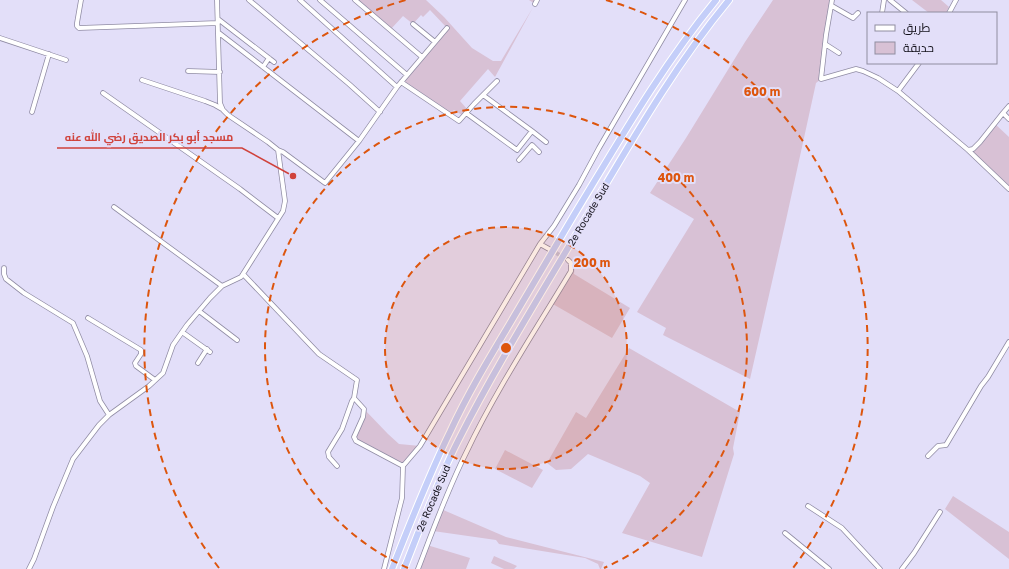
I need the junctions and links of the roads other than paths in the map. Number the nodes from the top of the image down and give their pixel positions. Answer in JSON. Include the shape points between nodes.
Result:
{"nodes":[{"id":1,"x":81,"y":0,"type":"edge"},
{"id":2,"x":217,"y":0,"type":"edge"},
{"id":3,"x":249,"y":0,"type":"edge"},
{"id":4,"x":300,"y":0,"type":"edge"},
{"id":5,"x":320,"y":0,"type":"edge"},
{"id":6,"x":355,"y":0,"type":"edge"},
{"id":7,"x":685,"y":0,"type":"edge"},
{"id":8,"x":716,"y":0,"type":"edge"},
{"id":9,"x":729,"y":0,"type":"edge"},
{"id":10,"x":832,"y":0,"type":"edge"},
{"id":11,"x":884,"y":0,"type":"edge"},
{"id":12,"x":890,"y":0,"type":"edge"},
{"id":13,"x":956,"y":0,"type":"edge"},
{"id":14,"x":832,"y":6,"type":"junction"},
{"id":15,"x":882,"y":12,"type":"edge"},
{"id":16,"x":905,"y":12,"type":"edge"},
{"id":17,"x":950,"y":12,"type":"edge"},
{"id":18,"x":858,"y":13,"type":"dead end"},
{"id":19,"x":218,"y":21,"type":"junction"},
{"id":20,"x":413,"y":24,"type":"dead end"},
{"id":21,"x":447,"y":28,"type":"dead end"},
{"id":22,"x":218,"y":33,"type":"junction"},
{"id":23,"x":0,"y":38,"type":"edge"},
{"id":24,"x":435,"y":42,"type":"junction"},
{"id":25,"x":825,"y":44,"type":"junction"},
{"id":26,"x":839,"y":53,"type":"dead end"},
{"id":27,"x":49,"y":54,"type":"junction"},
{"id":28,"x":422,"y":57,"type":"junction"},
{"id":29,"x":269,"y":58,"type":"junction"},
{"id":30,"x":66,"y":60,"type":"dead end"},
{"id":31,"x":274,"y":62,"type":"dead end"},
{"id":32,"x":918,"y":64,"type":"edge"},
{"id":33,"x":263,"y":67,"type":"junction"},
{"id":34,"x":188,"y":71,"type":"dead end"},
{"id":35,"x":220,"y":72,"type":"junction"},
{"id":36,"x":407,"y":75,"type":"junction"},
{"id":37,"x":142,"y":80,"type":"dead end"},
{"id":38,"x":497,"y":81,"type":"dead end"},
{"id":39,"x":401,"y":82,"type":"junction"},
{"id":40,"x":397,"y":87,"type":"junction"},
{"id":41,"x":898,"y":91,"type":"junction"},
{"id":42,"x":103,"y":93,"type":"dead end"},
{"id":43,"x":483,"y":95,"type":"junction"},
{"id":44,"x":1009,"y":106,"type":"edge"},
{"id":45,"x":223,"y":110,"type":"junction"},
{"id":46,"x":32,"y":112,"type":"dead end"},
{"id":47,"x":380,"y":112,"type":"junction"},
{"id":48,"x":466,"y":113,"type":"junction"},
{"id":49,"x":1003,"y":113,"type":"junction"},
{"id":50,"x":1009,"y":119,"type":"edge"},
{"id":51,"x":532,"y":131,"type":"junction"},
{"id":52,"x":360,"y":141,"type":"junction"},
{"id":53,"x":546,"y":142,"type":"dead end"},
{"id":54,"x":519,"y":149,"type":"junction"},
{"id":55,"x":278,"y":150,"type":"junction"},
{"id":56,"x":971,"y":151,"type":"junction"},
{"id":57,"x":539,"y":152,"type":"dead end"},
{"id":58,"x":525,"y":153,"type":"junction"},
{"id":59,"x":519,"y":160,"type":"dead end"},
{"id":60,"x":1009,"y":189,"type":"edge"},
{"id":61,"x":114,"y":207,"type":"dead end"},
{"id":62,"x":278,"y":218,"type":"junction"},
{"id":63,"x":540,"y":244,"type":"junction"},
{"id":64,"x":549,"y":249,"type":"tunnel mouth"},
{"id":65,"x":568,"y":260,"type":"dead end"},
{"id":66,"x":4,"y":268,"type":"dead end"},
{"id":67,"x":243,"y":274,"type":"junction"},
{"id":68,"x":222,"y":286,"type":"junction"},
{"id":69,"x":200,"y":311,"type":"junction"},
{"id":70,"x":88,"y":318,"type":"dead end"},
{"id":71,"x":182,"y":332,"type":"junction"},
{"id":72,"x":237,"y":340,"type":"dead end"},
{"id":73,"x":1009,"y":342,"type":"edge"},
{"id":74,"x":198,"y":363,"type":"dead end"},
{"id":75,"x":155,"y":380,"type":"junction"},
{"id":76,"x":354,"y":398,"type":"junction"},
{"id":77,"x":109,"y":415,"type":"junction"},
{"id":78,"x":928,"y":456,"type":"dead end"},
{"id":79,"x":337,"y":466,"type":"dead end"},
{"id":80,"x":403,"y":466,"type":"junction"},
{"id":81,"x":808,"y":506,"type":"dead end"},
{"id":82,"x":940,"y":512,"type":"dead end"},
{"id":83,"x":785,"y":533,"type":"dead end"},
{"id":84,"x":29,"y":569,"type":"edge"},
{"id":85,"x":384,"y":569,"type":"edge"},
{"id":86,"x":392,"y":569,"type":"edge"},
{"id":87,"x":404,"y":569,"type":"edge"},
{"id":88,"x":418,"y":569,"type":"edge"},
{"id":89,"x":828,"y":569,"type":"edge"},
{"id":90,"x":880,"y":569,"type":"edge"},
{"id":91,"x":902,"y":569,"type":"edge"}],
"edges":[{"from":1,"to":19,"type":"street","via":[[77,23],[79,28]]},
{"from":2,"to":19,"type":"street"},
{"from":3,"to":47,"type":"street"},
{"from":4,"to":40,"type":"street"},
{"from":5,"to":36,"type":"street"},
{"from":6,"to":28,"type":"street"},
{"from":7,"to":63,"type":"street","via":[[579,185]]},
{"from":8,"to":86,"type":"highway","name":"2e Rocade Sud","via":[[644,100],[484,367],[439,455]]},
{"from":9,"to":87,"type":"highway","name":"2e Rocade Sud","via":[[658,98],[488,385],[439,482]]},
{"from":10,"to":14,"type":"street"},
{"from":11,"to":15,"type":"street"},
{"from":12,"to":16,"type":"street"},
{"from":13,"to":17,"type":"street"},
{"from":14,"to":18,"type":"street","via":[[853,18]]},
{"from":14,"to":25,"type":"street"},
{"from":19,"to":22,"type":"street"},
{"from":19,"to":29,"type":"street"},
{"from":20,"to":24,"type":"street"},
{"from":21,"to":24,"type":"street"},
{"from":22,"to":33,"type":"street"},
{"from":22,"to":35,"type":"street"},
{"from":23,"to":27,"type":"street"},
{"from":24,"to":28,"type":"street"},
{"from":25,"to":26,"type":"street"},
{"from":25,"to":41,"type":"street","via":[[821,79],[856,69],[878,78]]},
{"from":27,"to":30,"type":"street"},
{"from":27,"to":46,"type":"street"},
{"from":28,"to":36,"type":"street"},
{"from":29,"to":31,"type":"street"},
{"from":29,"to":33,"type":"street"},
{"from":32,"to":41,"type":"street"},
{"from":33,"to":52,"type":"street"},
{"from":34,"to":35,"type":"street"},
{"from":35,"to":45,"type":"street","via":[[220,103]]},
{"from":36,"to":39,"type":"street"},
{"from":37,"to":45,"type":"street","via":[[205,101]]},
{"from":38,"to":43,"type":"street"},
{"from":39,"to":40,"type":"street"},
{"from":39,"to":48,"type":"street","via":[[459,121]]},
{"from":40,"to":47,"type":"street"},
{"from":41,"to":56,"type":"street"},
{"from":42,"to":62,"type":"street"},
{"from":43,"to":48,"type":"street"},
{"from":43,"to":51,"type":"street"},
{"from":44,"to":49,"type":"street"},
{"from":45,"to":55,"type":"street"},
{"from":47,"to":52,"type":"street"},
{"from":48,"to":54,"type":"street"},
{"from":49,"to":50,"type":"street"},
{"from":49,"to":56,"type":"street"},
{"from":51,"to":53,"type":"street"},
{"from":51,"to":54,"type":"street"},
{"from":52,"to":55,"type":"street","via":[[325,183]]},
{"from":54,"to":58,"type":"street"},
{"from":55,"to":62,"type":"street","via":[[285,201]]},
{"from":56,"to":60,"type":"street"},
{"from":57,"to":58,"type":"street","via":[[532,145]]},
{"from":58,"to":59,"type":"street"},
{"from":61,"to":68,"type":"street"},
{"from":62,"to":67,"type":"street"},
{"from":63,"to":64,"type":"street"},
{"from":63,"to":80,"type":"street","via":[[420,446]]},
{"from":65,"to":88,"type":"street","via":[[571,263],[571,271],[509,373],[465,454]]},
{"from":66,"to":77,"type":"street","via":[[6,279],[73,323],[87,356],[100,401]]},
{"from":67,"to":68,"type":"street"},
{"from":67,"to":76,"type":"street","via":[[319,354],[357,380]]},
{"from":68,"to":69,"type":"street"},
{"from":69,"to":71,"type":"street"},
{"from":69,"to":72,"type":"street"},
{"from":70,"to":75,"type":"street","via":[[141,350],[136,366]]},
{"from":71,"to":74,"type":"street","via":[[208,350]]},
{"from":71,"to":75,"type":"street","via":[[173,345],[163,373]]},
{"from":73,"to":78,"type":"street","via":[[946,445],[938,446]]},
{"from":75,"to":77,"type":"street"},
{"from":76,"to":79,"type":"street","via":[[342,429],[328,452],[329,458]]},
{"from":76,"to":80,"type":"street","via":[[364,409],[354,437],[356,441]]},
{"from":77,"to":84,"type":"street","via":[[73,459]]},
{"from":80,"to":85,"type":"street","via":[[402,498]]},
{"from":81,"to":90,"type":"street","via":[[842,528]]},
{"from":82,"to":91,"type":"street"},
{"from":83,"to":89,"type":"street"}]}
